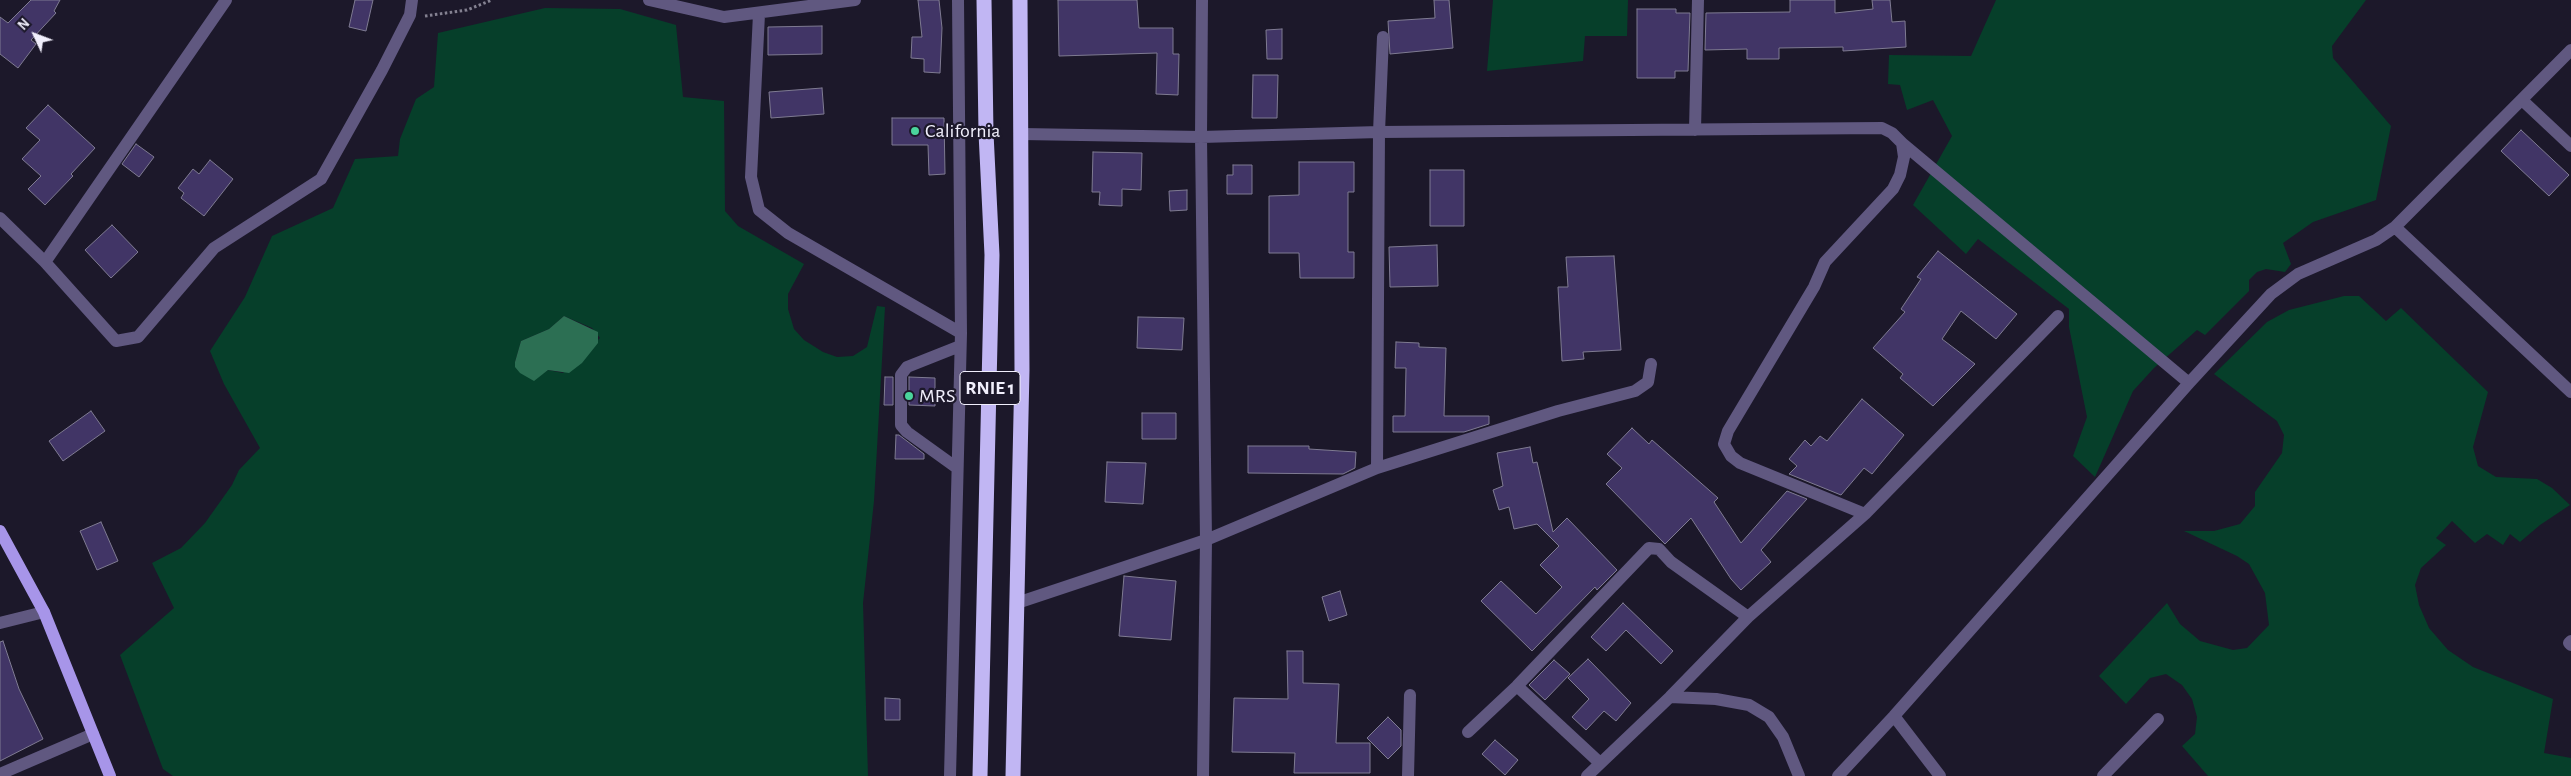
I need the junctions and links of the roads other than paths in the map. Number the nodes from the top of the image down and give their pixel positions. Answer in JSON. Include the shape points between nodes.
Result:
{"nodes":[{"id":1,"x":226,"y":0,"type":"edge"},
{"id":2,"x":412,"y":0,"type":"edge"},
{"id":3,"x":649,"y":0,"type":"edge"},
{"id":4,"x":855,"y":0,"type":"edge"},
{"id":5,"x":958,"y":0,"type":"edge"},
{"id":6,"x":984,"y":0,"type":"edge"},
{"id":7,"x":1020,"y":0,"type":"edge"},
{"id":8,"x":1202,"y":0,"type":"edge"},
{"id":9,"x":1698,"y":0,"type":"edge"},
{"id":10,"x":759,"y":14,"type":"junction"},
{"id":11,"x":1383,"y":37,"type":"dead end"},
{"id":12,"x":2571,"y":50,"type":"edge"},
{"id":13,"x":2522,"y":100,"type":"junction"},
{"id":14,"x":1695,"y":130,"type":"junction"},
{"id":15,"x":1379,"y":132,"type":"junction"},
{"id":16,"x":1022,"y":134,"type":"junction"},
{"id":17,"x":1201,"y":137,"type":"junction"},
{"id":18,"x":1902,"y":143,"type":"junction"},
{"id":19,"x":2571,"y":146,"type":"edge"},
{"id":20,"x":0,"y":218,"type":"edge"},
{"id":21,"x":2395,"y":227,"type":"junction"},
{"id":22,"x":45,"y":262,"type":"junction"},
{"id":23,"x":2058,"y":316,"type":"dead end"},
{"id":24,"x":960,"y":339,"type":"junction"},
{"id":25,"x":1651,"y":364,"type":"dead end"},
{"id":26,"x":2189,"y":383,"type":"junction"},
{"id":27,"x":2571,"y":392,"type":"edge"},
{"id":28,"x":957,"y":468,"type":"junction"},
{"id":29,"x":1378,"y":468,"type":"junction"},
{"id":30,"x":1865,"y":514,"type":"junction"},
{"id":31,"x":0,"y":531,"type":"edge"},
{"id":32,"x":1206,"y":540,"type":"junction"},
{"id":33,"x":1017,"y":603,"type":"junction"},
{"id":34,"x":44,"y":612,"type":"junction"},
{"id":35,"x":1748,"y":617,"type":"junction"},
{"id":36,"x":0,"y":623,"type":"edge"},
{"id":37,"x":2571,"y":641,"type":"edge"},
{"id":38,"x":2571,"y":645,"type":"edge"},
{"id":39,"x":1517,"y":686,"type":"junction"},
{"id":40,"x":1410,"y":695,"type":"dead end"},
{"id":41,"x":1670,"y":697,"type":"junction"},
{"id":42,"x":1894,"y":716,"type":"junction"},
{"id":43,"x":2158,"y":719,"type":"dead end"},
{"id":44,"x":1468,"y":732,"type":"dead end"},
{"id":45,"x":93,"y":734,"type":"junction"},
{"id":46,"x":1600,"y":763,"type":"junction"},
{"id":47,"x":0,"y":774,"type":"edge"},
{"id":48,"x":110,"y":776,"type":"edge"},
{"id":49,"x":950,"y":776,"type":"edge"},
{"id":50,"x":980,"y":776,"type":"edge"},
{"id":51,"x":1014,"y":776,"type":"edge"},
{"id":52,"x":1203,"y":776,"type":"edge"},
{"id":53,"x":1408,"y":776,"type":"edge"},
{"id":54,"x":1587,"y":776,"type":"edge"},
{"id":55,"x":1800,"y":776,"type":"edge"},
{"id":56,"x":1838,"y":776,"type":"edge"},
{"id":57,"x":1940,"y":776,"type":"edge"},
{"id":58,"x":2103,"y":776,"type":"edge"}],
"edges":[{"from":1,"to":22,"type":"street"},
{"from":2,"to":22,"type":"street","via":[[410,15],[321,179],[214,248],[138,337],[116,341]]},
{"from":3,"to":10,"type":"street","via":[[724,17]]},
{"from":4,"to":10,"type":"street"},
{"from":5,"to":24,"type":"street"},
{"from":6,"to":50,"type":"highway","number":"RNIE 1","via":[[992,255]]},
{"from":7,"to":16,"type":"highway","number":"RNIE 1"},
{"from":8,"to":17,"type":"street"},
{"from":9,"to":14,"type":"street"},
{"from":10,"to":24,"type":"street","via":[[751,177],[759,210],[788,233]]},
{"from":11,"to":15,"type":"street"},
{"from":12,"to":13,"type":"street"},
{"from":13,"to":19,"type":"street"},
{"from":13,"to":21,"type":"street"},
{"from":14,"to":15,"type":"street"},
{"from":14,"to":18,"type":"street","via":[[1882,128]]},
{"from":15,"to":17,"type":"street"},
{"from":15,"to":29,"type":"street"},
{"from":16,"to":17,"type":"street"},
{"from":16,"to":33,"type":"highway","number":"RNIE 1","via":[[1022,370]]},
{"from":17,"to":32,"type":"street"},
{"from":18,"to":26,"type":"street"},
{"from":18,"to":30,"type":"street","via":[[1904,158],[1893,189],[1825,262],[1814,287],[1728,431],[1724,444],[1740,463]]},
{"from":20,"to":22,"type":"street"},
{"from":21,"to":26,"type":"street","via":[[2376,240],[2298,274],[2271,294]]},
{"from":21,"to":27,"type":"street"},
{"from":23,"to":30,"type":"street"},
{"from":24,"to":28,"type":"street"},
{"from":24,"to":28,"type":"street","via":[[906,368],[901,375],[902,425]]},
{"from":25,"to":29,"type":"street","via":[[1648,382],[1635,391],[1558,411]]},
{"from":26,"to":42,"type":"street"},
{"from":28,"to":49,"type":"street"},
{"from":29,"to":32,"type":"street"},
{"from":30,"to":35,"type":"street"},
{"from":31,"to":34,"type":"main road"},
{"from":32,"to":33,"type":"street"},
{"from":32,"to":52,"type":"street"},
{"from":33,"to":51,"type":"highway","number":"RNIE 1"},
{"from":34,"to":36,"type":"street"},
{"from":34,"to":45,"type":"main road"},
{"from":35,"to":39,"type":"street","via":[[1671,562],[1658,549],[1649,548]]},
{"from":35,"to":41,"type":"street"},
{"from":37,"to":38,"type":"street"},
{"from":39,"to":44,"type":"street"},
{"from":39,"to":46,"type":"street"},
{"from":40,"to":53,"type":"street"},
{"from":41,"to":46,"type":"street"},
{"from":41,"to":55,"type":"street","via":[[1716,699],[1749,705],[1769,717],[1783,738]]},
{"from":42,"to":56,"type":"street"},
{"from":42,"to":57,"type":"street"},
{"from":43,"to":58,"type":"street"},
{"from":45,"to":47,"type":"street"},
{"from":45,"to":48,"type":"main road"},
{"from":46,"to":54,"type":"street"}]}
